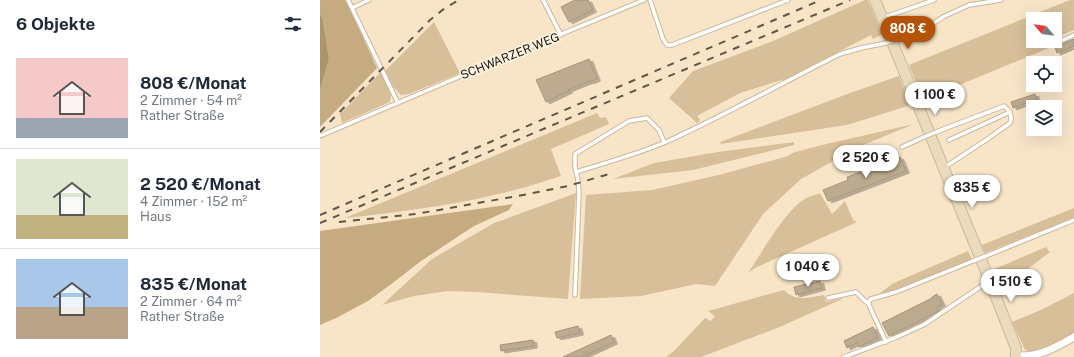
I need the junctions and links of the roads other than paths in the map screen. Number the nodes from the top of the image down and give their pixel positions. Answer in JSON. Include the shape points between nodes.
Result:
{"nodes":[{"id":1,"x":348,"y":0,"type":"edge"},
{"id":2,"x":369,"y":0,"type":"edge"},
{"id":3,"x":543,"y":0,"type":"edge"},
{"id":4,"x":644,"y":0,"type":"edge"},
{"id":5,"x":650,"y":0,"type":"edge"},
{"id":6,"x":788,"y":0,"type":"edge"},
{"id":7,"x":875,"y":0,"type":"edge"},
{"id":8,"x":934,"y":0,"type":"edge"},
{"id":9,"x":1001,"y":0,"type":"edge"},
{"id":10,"x":352,"y":8,"type":"junction"},
{"id":11,"x":882,"y":16,"type":"junction"},
{"id":12,"x":561,"y":35,"type":"junction"},
{"id":13,"x":1074,"y":35,"type":"edge"},
{"id":14,"x":1063,"y":40,"type":"dead end"},
{"id":15,"x":398,"y":103,"type":"junction"},
{"id":16,"x":1010,"y":112,"type":"junction"},
{"id":17,"x":320,"y":136,"type":"edge"},
{"id":18,"x":949,"y":140,"type":"dead end"},
{"id":19,"x":664,"y":142,"type":"junction"},
{"id":20,"x":902,"y":147,"type":"dead end"},
{"id":21,"x":944,"y":168,"type":"junction"},
{"id":22,"x":576,"y":172,"type":"junction"},
{"id":23,"x":1074,"y":220,"type":"edge"},
{"id":24,"x":990,"y":280,"type":"junction"},
{"id":25,"x":575,"y":294,"type":"dead end"},
{"id":26,"x":828,"y":298,"type":"dead end"},
{"id":27,"x":868,"y":303,"type":"junction"},
{"id":28,"x":1074,"y":338,"type":"edge"},
{"id":29,"x":886,"y":342,"type":"junction"},
{"id":30,"x":1016,"y":354,"type":"edge"},
{"id":31,"x":844,"y":357,"type":"edge"}],
"edges":[{"from":1,"to":10,"type":"lane"},
{"from":2,"to":10,"type":"lane"},
{"from":3,"to":12,"type":"lane"},
{"from":4,"to":12,"type":"lane","name":"SCHWARZER WEG"},
{"from":5,"to":6,"type":"lane","via":[[663,39],[667,45],[672,45]]},
{"from":7,"to":11,"type":"street"},
{"from":8,"to":11,"type":"lane"},
{"from":9,"to":19,"type":"lane","bridge":true,"via":[[969,5],[898,39],[840,54]]},
{"from":10,"to":15,"type":"lane"},
{"from":11,"to":21,"type":"street"},
{"from":12,"to":15,"type":"lane","name":"SCHWARZER WEG"},
{"from":13,"to":14,"type":"lane"},
{"from":15,"to":17,"type":"lane","name":"SCHWARZER WEG"},
{"from":16,"to":18,"type":"lane"},
{"from":16,"to":20,"type":"lane","bridge":true,"via":[[1004,106]]},
{"from":16,"to":21,"type":"lane","via":[[1010,123]]},
{"from":19,"to":22,"type":"lane"},
{"from":19,"to":22,"type":"lane","via":[[659,130],[647,118],[629,121],[575,154]]},
{"from":21,"to":24,"type":"street"},
{"from":22,"to":25,"type":"lane","via":[[580,192]]},
{"from":23,"to":27,"type":"lane","bridge":true,"via":[[907,288],[871,299]]},
{"from":24,"to":29,"type":"lane","via":[[925,324]]},
{"from":24,"to":30,"type":"street"},
{"from":26,"to":27,"type":"lane","via":[[856,292]]},
{"from":27,"to":29,"type":"lane"},
{"from":28,"to":30,"type":"street","via":[[1038,355],[1028,357]]},
{"from":29,"to":31,"type":"lane"}]}
